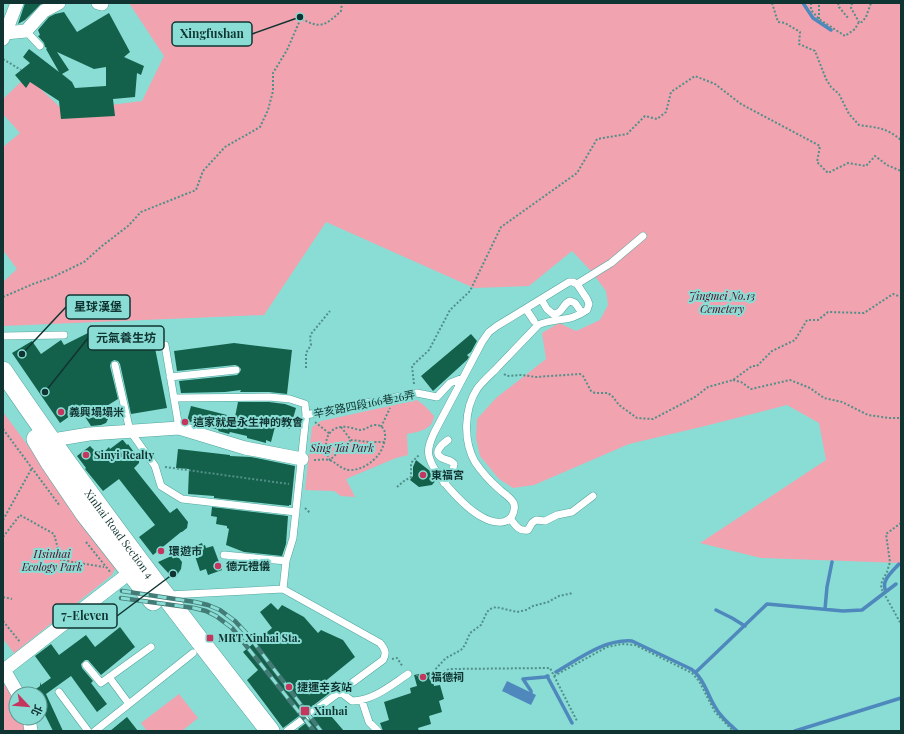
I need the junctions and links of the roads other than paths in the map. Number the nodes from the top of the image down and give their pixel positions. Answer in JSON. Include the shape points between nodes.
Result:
{"nodes":[{"id":1,"x":17,"y":3,"type":"edge"},
{"id":2,"x":59,"y":3,"type":"edge"},
{"id":3,"x":98,"y":3,"type":"edge"},
{"id":4,"x":102,"y":4,"type":"edge"},
{"id":5,"x":26,"y":31,"type":"junction"},
{"id":6,"x":4,"y":34,"type":"edge"},
{"id":7,"x":40,"y":46,"type":"dead end"},
{"id":8,"x":643,"y":236,"type":"dead end"},
{"id":9,"x":577,"y":284,"type":"junction"},
{"id":10,"x":541,"y":299,"type":"junction"},
{"id":11,"x":526,"y":309,"type":"junction"},
{"id":12,"x":582,"y":313,"type":"junction"},
{"id":13,"x":534,"y":321,"type":"dead end"},
{"id":14,"x":64,"y":335,"type":"dead end"},
{"id":15,"x":3,"y":336,"type":"edge"},
{"id":16,"x":165,"y":345,"type":"dead end"},
{"id":17,"x":115,"y":365,"type":"dead end"},
{"id":18,"x":236,"y":370,"type":"dead end"},
{"id":19,"x":3,"y":371,"type":"edge"},
{"id":20,"x":170,"y":377,"type":"junction"},
{"id":21,"x":463,"y":378,"type":"junction"},
{"id":22,"x":3,"y":392,"type":"edge"},
{"id":23,"x":174,"y":398,"type":"junction"},
{"id":24,"x":306,"y":415,"type":"junction"},
{"id":25,"x":179,"y":428,"type":"junction"},
{"id":26,"x":130,"y":431,"type":"junction"},
{"id":27,"x":448,"y":440,"type":"dead end"},
{"id":28,"x":46,"y":444,"type":"junction"},
{"id":29,"x":302,"y":459,"type":"junction"},
{"id":30,"x":444,"y":483,"type":"junction"},
{"id":31,"x":593,"y":496,"type":"dead end"},
{"id":32,"x":296,"y":512,"type":"junction"},
{"id":33,"x":510,"y":518,"type":"junction"},
{"id":34,"x":224,"y":555,"type":"dead end"},
{"id":35,"x":286,"y":561,"type":"junction"},
{"id":36,"x":136,"y":568,"type":"junction"},
{"id":37,"x":283,"y":589,"type":"junction"},
{"id":38,"x":164,"y":595,"type":"junction"},
{"id":39,"x":151,"y":648,"type":"dead end"},
{"id":40,"x":193,"y":654,"type":"junction"},
{"id":41,"x":86,"y":665,"type":"dead end"},
{"id":42,"x":3,"y":670,"type":"edge"},
{"id":43,"x":408,"y":674,"type":"road end"},
{"id":44,"x":109,"y":677,"type":"junction"},
{"id":45,"x":13,"y":686,"type":"edge"},
{"id":46,"x":339,"y":691,"type":"junction"},
{"id":47,"x":59,"y":692,"type":"dead end"},
{"id":48,"x":362,"y":701,"type":"junction"},
{"id":49,"x":129,"y":704,"type":"junction"},
{"id":50,"x":88,"y":731,"type":"edge"},
{"id":51,"x":95,"y":731,"type":"edge"},
{"id":52,"x":254,"y":731,"type":"edge"},
{"id":53,"x":270,"y":731,"type":"edge"},
{"id":54,"x":287,"y":731,"type":"edge"},
{"id":55,"x":378,"y":731,"type":"edge"}],
"edges":[{"from":1,"to":6,"type":"street"},
{"from":2,"to":5,"type":"street","via":[[44,11]]},
{"from":3,"to":4,"type":"street"},
{"from":5,"to":6,"type":"street"},
{"from":5,"to":7,"type":"lane"},
{"from":8,"to":9,"type":"lane","via":[[611,263]]},
{"from":9,"to":10,"type":"lane","via":[[570,282]]},
{"from":9,"to":12,"type":"lane","via":[[588,304],[587,310]]},
{"from":10,"to":11,"type":"lane"},
{"from":10,"to":12,"type":"lane","via":[[553,314],[562,310],[565,303],[570,301],[575,303]]},
{"from":11,"to":13,"type":"lane"},
{"from":11,"to":21,"type":"lane","via":[[489,332]]},
{"from":12,"to":33,"type":"lane","via":[[570,319],[546,321],[538,325],[478,388],[472,398],[468,414],[469,448],[475,462],[515,505]]},
{"from":14,"to":15,"type":"lane"},
{"from":16,"to":20,"type":"lane"},
{"from":17,"to":26,"type":"lane"},
{"from":18,"to":20,"type":"lane"},
{"from":19,"to":28,"type":"main road","name":"Xinhai Road Section 4"},
{"from":20,"to":23,"type":"lane"},
{"from":21,"to":24,"type":"lane","name":"辛亥路四段166巷26弄","via":[[450,383],[437,397],[417,393]]},
{"from":21,"to":30,"type":"lane","via":[[434,432],[429,447],[428,455],[432,467]]},
{"from":22,"to":28,"type":"main road","name":"Xinhai Road Section 4"},
{"from":23,"to":24,"type":"lane","via":[[290,399],[305,404]]},
{"from":23,"to":25,"type":"lane"},
{"from":24,"to":29,"type":"lane","name":"辛亥路四段166巷26弄"},
{"from":25,"to":26,"type":"street"},
{"from":25,"to":29,"type":"street","via":[[245,448]]},
{"from":26,"to":28,"type":"street","via":[[89,434]]},
{"from":26,"to":32,"type":"lane","via":[[155,466],[161,486],[182,499]]},
{"from":27,"to":30,"type":"lane","via":[[438,450],[440,457],[454,464],[452,473]]},
{"from":28,"to":36,"type":"main road","name":"Xinhai Road Section 4","via":[[51,464],[85,514]]},
{"from":29,"to":32,"type":"lane","name":"辛亥路四段166巷26弄"},
{"from":30,"to":33,"type":"lane","via":[[481,516],[498,522]]},
{"from":31,"to":33,"type":"lane","via":[[572,512],[556,515],[545,521],[536,520],[528,530],[519,529]]},
{"from":32,"to":35,"type":"lane","name":"辛亥路四段166巷26弄"},
{"from":34,"to":35,"type":"lane"},
{"from":35,"to":37,"type":"lane","name":"辛亥路四段166巷26弄"},
{"from":36,"to":38,"type":"main road","name":"Xinhai Road Section 4"},
{"from":36,"to":40,"type":"main road","name":"Xinhai Road Section 4"},
{"from":36,"to":42,"type":"street"},
{"from":37,"to":38,"type":"lane"},
{"from":37,"to":46,"type":"lane","via":[[380,643],[384,648],[386,655],[383,660]]},
{"from":38,"to":53,"type":"main road","name":"Xinhai Road Section 4"},
{"from":39,"to":44,"type":"lane"},
{"from":40,"to":49,"type":"lane"},
{"from":40,"to":52,"type":"main road","name":"Xinhai Road Section 4"},
{"from":41,"to":44,"type":"lane","via":[[101,683]]},
{"from":42,"to":45,"type":"street"},
{"from":43,"to":48,"type":"lane","via":[[380,693]]},
{"from":44,"to":49,"type":"lane"},
{"from":46,"to":48,"type":"lane","via":[[352,702]]},
{"from":46,"to":54,"type":"lane"},
{"from":47,"to":50,"type":"lane"},
{"from":48,"to":55,"type":"lane","via":[[369,722]]},
{"from":49,"to":51,"type":"lane"}]}
